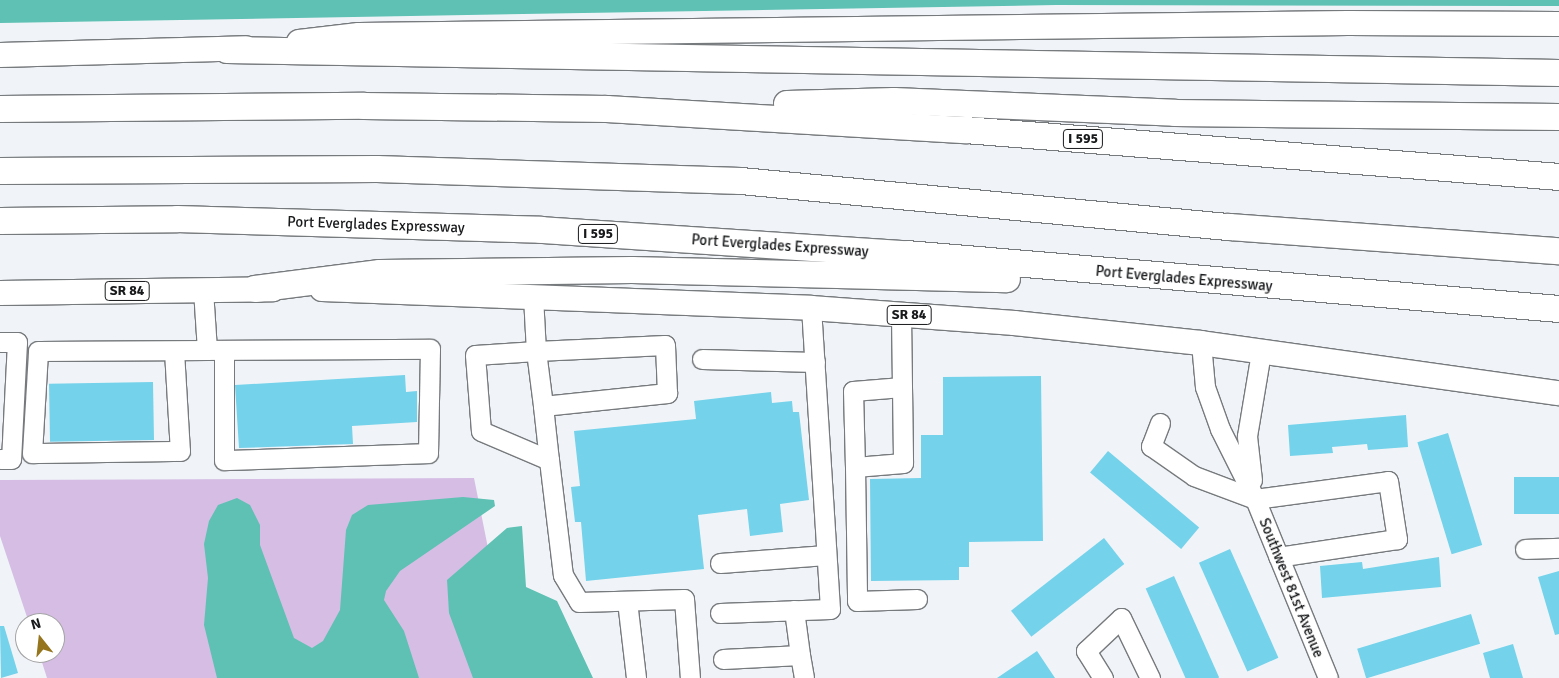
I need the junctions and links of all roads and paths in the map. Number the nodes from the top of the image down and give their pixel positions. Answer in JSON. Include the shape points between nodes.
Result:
{"nodes":[{"id":1,"x":1559,"y":24,"type":"edge"},
{"id":2,"x":228,"y":50,"type":"junction"},
{"id":3,"x":0,"y":55,"type":"edge"},
{"id":4,"x":1559,"y":73,"type":"edge"},
{"id":5,"x":0,"y":109,"type":"edge"},
{"id":6,"x":607,"y":109,"type":"junction"},
{"id":7,"x":1559,"y":117,"type":"edge"},
{"id":8,"x":0,"y":171,"type":"edge"},
{"id":9,"x":1559,"y":177,"type":"edge"},
{"id":10,"x":0,"y":221,"type":"edge"},
{"id":11,"x":1559,"y":251,"type":"edge"},
{"id":12,"x":1195,"y":280,"type":"junction"},
{"id":13,"x":255,"y":289,"type":"junction"},
{"id":14,"x":203,"y":290,"type":"junction"},
{"id":15,"x":0,"y":293,"type":"edge"},
{"id":16,"x":533,"y":296,"type":"junction"},
{"id":17,"x":811,"y":308,"type":"junction"},
{"id":18,"x":1559,"y":309,"type":"edge"},
{"id":19,"x":901,"y":315,"type":"junction"},
{"id":20,"x":0,"y":342,"type":"edge"},
{"id":21,"x":1201,"y":343,"type":"junction"},
{"id":22,"x":174,"y":351,"type":"junction"},
{"id":23,"x":216,"y":351,"type":"junction"},
{"id":24,"x":536,"y":351,"type":"junction"},
{"id":25,"x":1261,"y":352,"type":"junction"},
{"id":26,"x":702,"y":359,"type":"dead end"},
{"id":27,"x":814,"y":362,"type":"junction"},
{"id":28,"x":902,"y":387,"type":"junction"},
{"id":29,"x":1559,"y":393,"type":"edge"},
{"id":30,"x":14,"y":402,"type":"junction"},
{"id":31,"x":35,"y":402,"type":"junction"},
{"id":32,"x":543,"y":406,"type":"junction"},
{"id":33,"x":1160,"y":423,"type":"dead end"},
{"id":34,"x":0,"y":459,"type":"edge"},
{"id":35,"x":549,"y":460,"type":"junction"},
{"id":36,"x":855,"y":468,"type":"junction"},
{"id":37,"x":1255,"y":499,"type":"junction"},
{"id":38,"x":1525,"y":548,"type":"dead end"},
{"id":39,"x":1559,"y":548,"type":"edge"},
{"id":40,"x":826,"y":555,"type":"junction"},
{"id":41,"x":1278,"y":556,"type":"junction"},
{"id":42,"x":720,"y":563,"type":"dead end"},
{"id":43,"x":917,"y":599,"type":"dead end"},
{"id":44,"x":627,"y":601,"type":"junction"},
{"id":45,"x":794,"y":610,"type":"junction"},
{"id":46,"x":720,"y":613,"type":"dead end"},
{"id":47,"x":800,"y":655,"type":"junction"},
{"id":48,"x":723,"y":660,"type":"dead end"},
{"id":49,"x":636,"y":678,"type":"edge"},
{"id":50,"x":690,"y":678,"type":"edge"},
{"id":51,"x":804,"y":678,"type":"edge"},
{"id":52,"x":1103,"y":678,"type":"edge"},
{"id":53,"x":1150,"y":678,"type":"edge"},
{"id":54,"x":1328,"y":678,"type":"edge"}],
"edges":[{"from":1,"to":2,"type":"main road","via":[[1348,23],[359,36]]},
{"from":2,"to":3,"type":"main road"},
{"from":2,"to":4,"type":"highway"},
{"from":5,"to":6,"type":"highway","number":"I 595","via":[[356,106]]},
{"from":6,"to":7,"type":"highway","via":[[894,102],[1175,113]]},
{"from":6,"to":9,"type":"highway","number":"I 595","via":[[965,130]]},
{"from":8,"to":11,"type":"highway","via":[[367,169],[684,178],[1229,227]]},
{"from":10,"to":12,"type":"highway","name":"Port Everglades Expressway","number":"I 595","via":[[177,219],[541,230],[907,254]]},
{"from":12,"to":13,"type":"highway","via":[[622,270],[380,273]]},
{"from":12,"to":18,"type":"highway","name":"Port Everglades Expressway","number":"I 595"},
{"from":13,"to":14,"type":"main road","number":"SR 84"},
{"from":13,"to":16,"type":"main road","number":"SR 84"},
{"from":14,"to":15,"type":"main road","number":"SR 84"},
{"from":14,"to":23,"type":"street"},
{"from":16,"to":17,"type":"main road","number":"SR 84"},
{"from":16,"to":24,"type":"street"},
{"from":17,"to":19,"type":"main road","number":"SR 84"},
{"from":17,"to":27,"type":"street"},
{"from":19,"to":21,"type":"main road","number":"SR 84"},
{"from":19,"to":28,"type":"street"},
{"from":20,"to":30,"type":"street","via":[[17,342]]},
{"from":21,"to":25,"type":"main road","number":"SR 84"},
{"from":21,"to":37,"type":"street","name":"Southwest 81st Avenue","via":[[1205,387],[1220,429]]},
{"from":22,"to":23,"type":"street"},
{"from":22,"to":31,"type":"street","via":[[38,351]]},
{"from":22,"to":31,"type":"street","via":[[180,451],[32,453]]},
{"from":23,"to":23,"type":"street","via":[[430,349],[428,454],[224,460]]},
{"from":24,"to":32,"type":"street"},
{"from":24,"to":32,"type":"street","via":[[665,345],[667,394]]},
{"from":24,"to":35,"type":"street","via":[[475,355],[481,432]]},
{"from":25,"to":29,"type":"main road","number":"SR 84"},
{"from":25,"to":37,"type":"street","name":"Southwest 81st Avenue","via":[[1247,436]]},
{"from":26,"to":27,"type":"street"},
{"from":27,"to":40,"type":"street"},
{"from":28,"to":36,"type":"street","via":[[904,462]]},
{"from":28,"to":36,"type":"street","via":[[853,391]]},
{"from":30,"to":31,"type":"street"},
{"from":30,"to":34,"type":"street","via":[[11,460]]},
{"from":32,"to":35,"type":"street"},
{"from":33,"to":37,"type":"street","via":[[1151,446],[1194,476]]},
{"from":35,"to":44,"type":"street","via":[[563,575],[579,602]]},
{"from":36,"to":43,"type":"street","via":[[857,600]]},
{"from":37,"to":41,"type":"street","name":"Southwest 81st Avenue"},
{"from":37,"to":41,"type":"street","via":[[1388,481],[1397,539]]},
{"from":38,"to":39,"type":"street"},
{"from":40,"to":42,"type":"street"},
{"from":40,"to":45,"type":"street","via":[[830,608]]},
{"from":41,"to":54,"type":"street","name":"Southwest 81st Avenue"},
{"from":44,"to":49,"type":"street"},
{"from":44,"to":50,"type":"street","via":[[684,599]]},
{"from":45,"to":46,"type":"street"},
{"from":45,"to":47,"type":"street"},
{"from":47,"to":48,"type":"street"},
{"from":47,"to":51,"type":"street"},
{"from":52,"to":53,"type":"street","via":[[1086,651],[1121,618]]}]}
